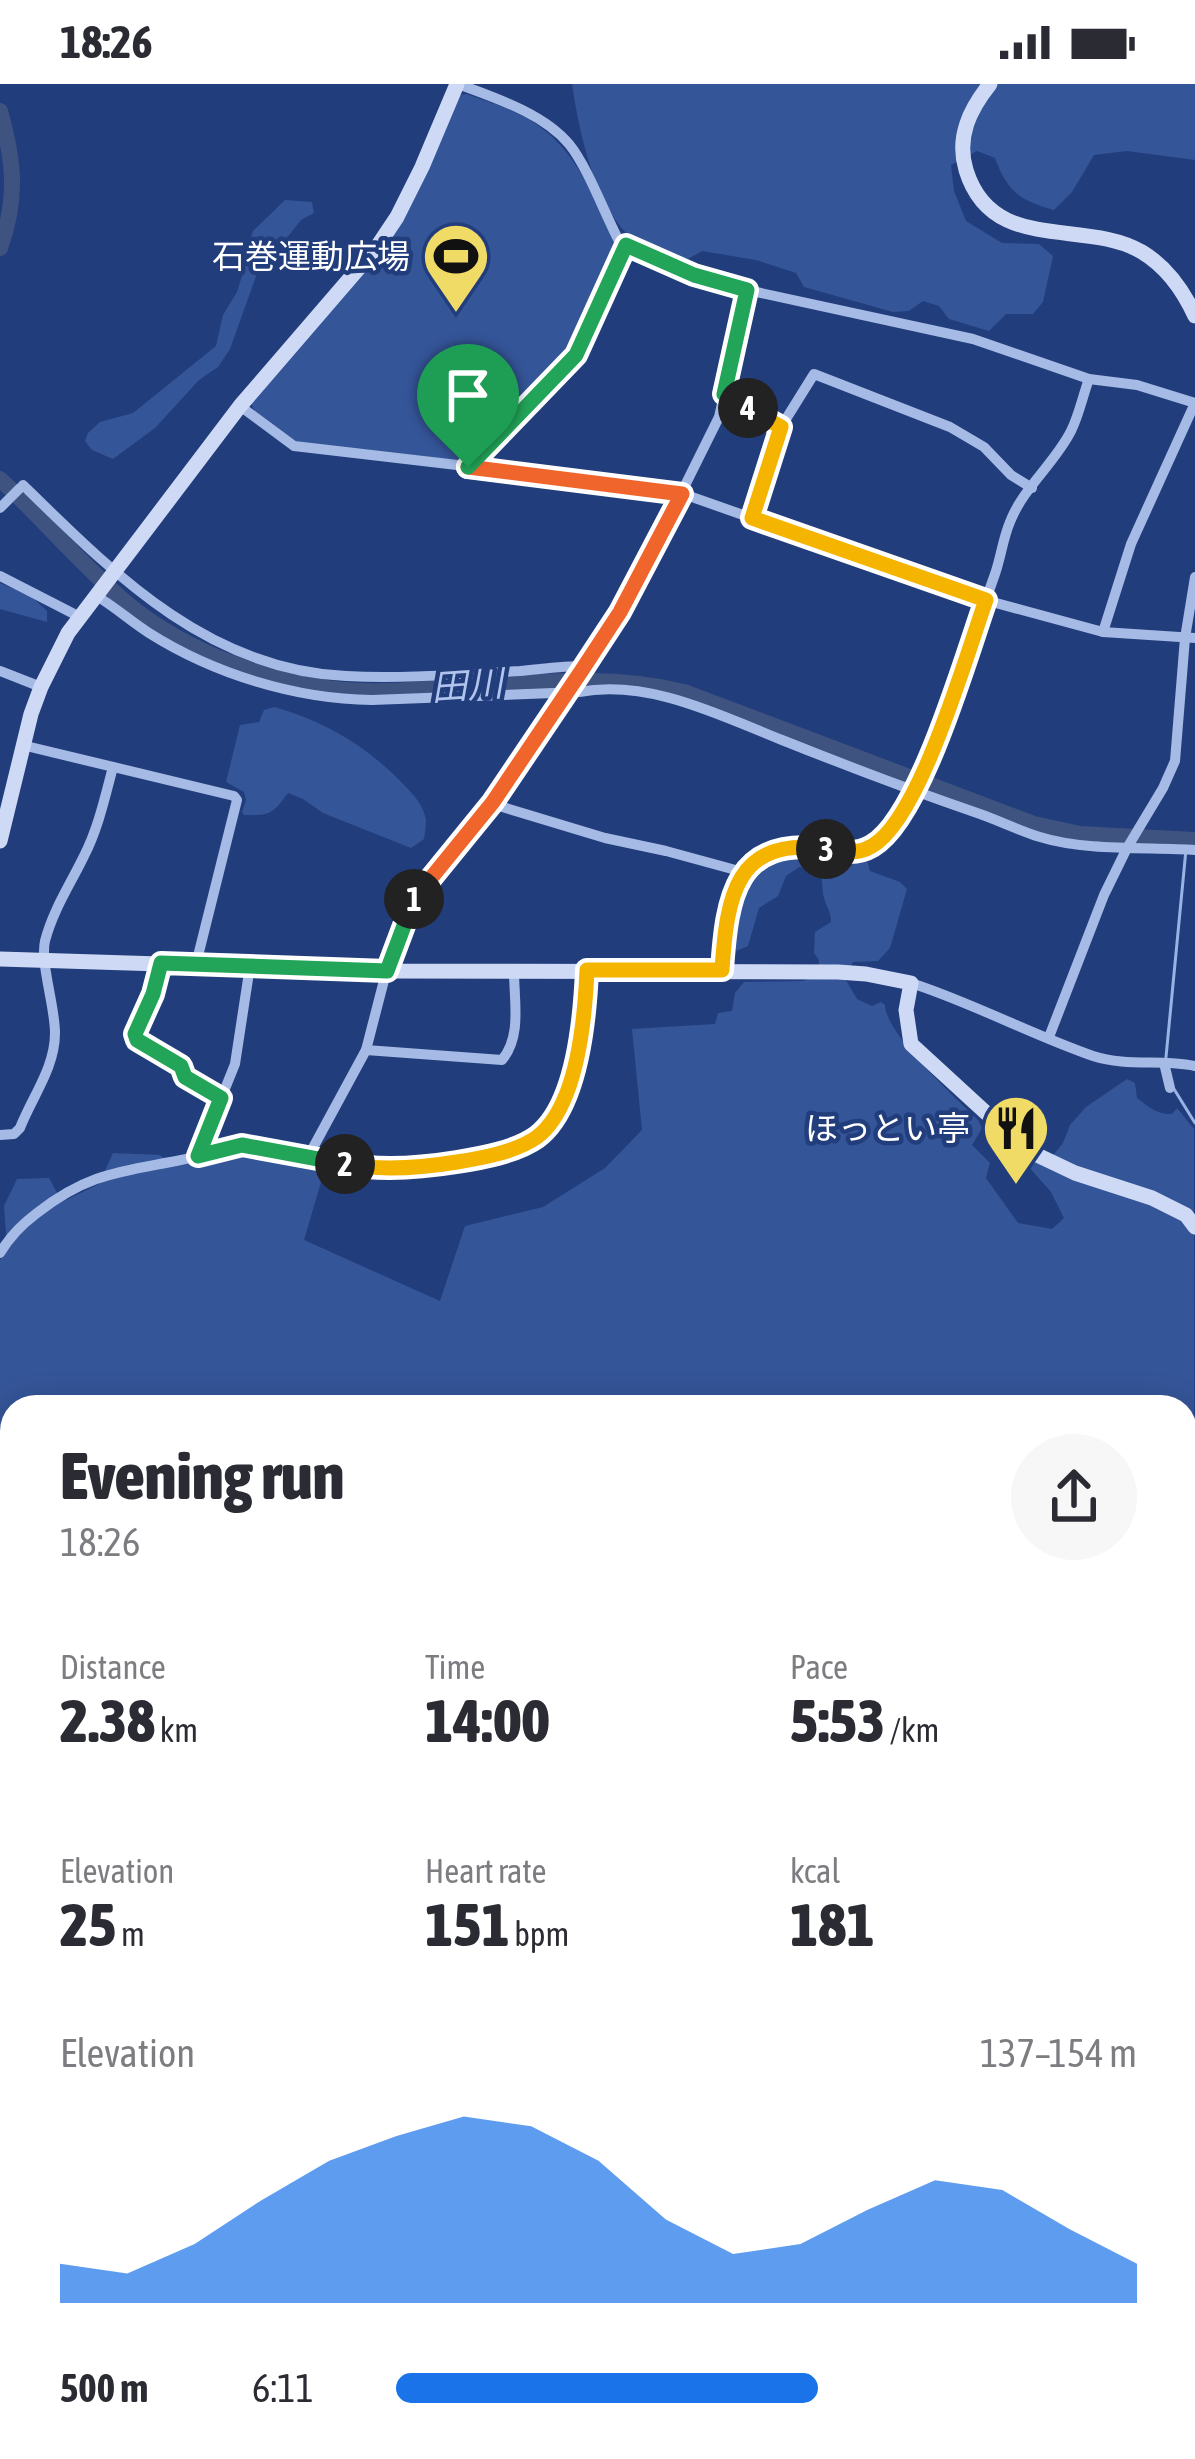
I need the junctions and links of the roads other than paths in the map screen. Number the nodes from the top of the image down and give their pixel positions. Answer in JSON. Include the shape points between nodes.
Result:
{"nodes":[{"id":1,"x":458,"y":84,"type":"edge"},
{"id":2,"x":990,"y":84,"type":"edge"},
{"id":3,"x":626,"y":245,"type":"junction"},
{"id":4,"x":747,"y":290,"type":"junction"},
{"id":5,"x":1195,"y":316,"type":"edge"},
{"id":6,"x":1089,"y":379,"type":"junction"},
{"id":7,"x":724,"y":394,"type":"junction"},
{"id":8,"x":240,"y":406,"type":"junction"},
{"id":9,"x":781,"y":427,"type":"junction"},
{"id":10,"x":468,"y":467,"type":"junction"},
{"id":11,"x":1032,"y":488,"type":"junction"},
{"id":12,"x":682,"y":494,"type":"junction"},
{"id":13,"x":0,"y":508,"type":"edge"},
{"id":14,"x":752,"y":518,"type":"junction"},
{"id":15,"x":112,"y":572,"type":"junction"},
{"id":16,"x":0,"y":576,"type":"edge"},
{"id":17,"x":1195,"y":578,"type":"edge"},
{"id":18,"x":97,"y":592,"type":"junction"},
{"id":19,"x":986,"y":600,"type":"junction"},
{"id":20,"x":79,"y":616,"type":"junction"},
{"id":21,"x":1103,"y":632,"type":"junction"},
{"id":22,"x":1190,"y":638,"type":"edge"},
{"id":23,"x":583,"y":668,"type":"junction"},
{"id":24,"x":0,"y":671,"type":"edge"},
{"id":25,"x":40,"y":687,"type":"junction"},
{"id":26,"x":569,"y":689,"type":"junction"},
{"id":27,"x":1178,"y":734,"type":"junction"},
{"id":28,"x":1195,"y":735,"type":"edge"},
{"id":29,"x":22,"y":745,"type":"junction"},
{"id":30,"x":113,"y":767,"type":"junction"},
{"id":31,"x":916,"y":790,"type":"junction"},
{"id":32,"x":493,"y":802,"type":"junction"},
{"id":33,"x":0,"y":841,"type":"edge"},
{"id":34,"x":1128,"y":846,"type":"junction"},
{"id":35,"x":1195,"y":850,"type":"edge"},
{"id":36,"x":743,"y":872,"type":"junction"},
{"id":37,"x":0,"y":959,"type":"edge"},
{"id":38,"x":44,"y":962,"type":"junction"},
{"id":39,"x":161,"y":963,"type":"junction"},
{"id":40,"x":198,"y":964,"type":"junction"},
{"id":41,"x":250,"y":966,"type":"junction"},
{"id":42,"x":587,"y":970,"type":"junction"},
{"id":43,"x":722,"y":970,"type":"junction"},
{"id":44,"x":387,"y":971,"type":"junction"},
{"id":45,"x":514,"y":971,"type":"junction"},
{"id":46,"x":911,"y":983,"type":"junction"},
{"id":47,"x":1049,"y":1037,"type":"junction"},
{"id":48,"x":366,"y":1050,"type":"junction"},
{"id":49,"x":1164,"y":1063,"type":"junction"},
{"id":50,"x":1195,"y":1066,"type":"edge"},
{"id":51,"x":1170,"y":1088,"type":"dead end"},
{"id":52,"x":221,"y":1098,"type":"junction"},
{"id":53,"x":0,"y":1135,"type":"edge"},
{"id":54,"x":198,"y":1156,"type":"junction"},
{"id":55,"x":308,"y":1157,"type":"junction"},
{"id":56,"x":1195,"y":1227,"type":"edge"},
{"id":57,"x":0,"y":1253,"type":"edge"}],
"edges":[{"from":1,"to":3,"type":"street","via":[[561,135]]},
{"from":1,"to":8,"type":"street","via":[[377,247]]},
{"from":2,"to":5,"type":"street","via":[[963,140],[968,176],[988,206],[1015,225],[1138,250],[1173,279]]},
{"from":3,"to":4,"type":"street"},
{"from":3,"to":10,"type":"street","via":[[576,355]]},
{"from":4,"to":6,"type":"street","via":[[973,339]]},
{"from":4,"to":7,"type":"street"},
{"from":6,"to":11,"type":"street","via":[[1072,430]]},
{"from":6,"to":21,"type":"street","via":[[1195,404],[1131,544]]},
{"from":7,"to":9,"type":"street"},
{"from":7,"to":12,"type":"street"},
{"from":8,"to":10,"type":"street","via":[[294,446]]},
{"from":8,"to":15,"type":"street"},
{"from":9,"to":11,"type":"street","via":[[814,374],[950,427]]},
{"from":9,"to":14,"type":"street"},
{"from":10,"to":12,"type":"street"},
{"from":11,"to":19,"type":"street","via":[[1011,518]]},
{"from":12,"to":14,"type":"street"},
{"from":12,"to":23,"type":"street"},
{"from":13,"to":15,"type":"street","via":[[18,490]]},
{"from":14,"to":19,"type":"street"},
{"from":15,"to":18,"type":"street"},
{"from":15,"to":23,"type":"street","via":[[195,630],[300,670],[400,676]]},
{"from":16,"to":20,"type":"street"},
{"from":17,"to":22,"type":"street"},
{"from":18,"to":20,"type":"street"},
{"from":18,"to":26,"type":"street","via":[[193,657],[328,698]]},
{"from":19,"to":21,"type":"street"},
{"from":19,"to":31,"type":"street"},
{"from":20,"to":25,"type":"street"},
{"from":21,"to":22,"type":"street"},
{"from":22,"to":27,"type":"street"},
{"from":23,"to":26,"type":"street"},
{"from":24,"to":25,"type":"street"},
{"from":25,"to":29,"type":"street"},
{"from":26,"to":31,"type":"street","via":[[656,694]]},
{"from":26,"to":32,"type":"street"},
{"from":27,"to":28,"type":"street"},
{"from":27,"to":34,"type":"street","via":[[1170,775]]},
{"from":29,"to":30,"type":"street"},
{"from":29,"to":33,"type":"street"},
{"from":30,"to":38,"type":"street","via":[[86,853],[56,908]]},
{"from":30,"to":40,"type":"street","via":[[237,800]]},
{"from":31,"to":34,"type":"street","via":[[1041,837]]},
{"from":31,"to":36,"type":"street","via":[[872,846],[787,848]]},
{"from":32,"to":36,"type":"street"},
{"from":32,"to":44,"type":"street","via":[[419,889]]},
{"from":34,"to":35,"type":"street"},
{"from":34,"to":47,"type":"street"},
{"from":36,"to":43,"type":"street"},
{"from":37,"to":38,"type":"street"},
{"from":38,"to":39,"type":"street"},
{"from":38,"to":53,"type":"street","via":[[54,1014],[51,1064],[20,1128]]},
{"from":39,"to":40,"type":"street"},
{"from":39,"to":52,"type":"street","via":[[137,1040]]},
{"from":40,"to":41,"type":"street"},
{"from":41,"to":44,"type":"street"},
{"from":41,"to":52,"type":"street","via":[[235,1064]]},
{"from":42,"to":43,"type":"street"},
{"from":42,"to":45,"type":"street"},
{"from":42,"to":55,"type":"street","via":[[585,1015],[563,1101],[538,1136],[427,1166]]},
{"from":43,"to":46,"type":"street"},
{"from":44,"to":45,"type":"street"},
{"from":44,"to":48,"type":"street"},
{"from":45,"to":48,"type":"street","via":[[515,1033],[502,1060]]},
{"from":46,"to":47,"type":"street"},
{"from":46,"to":56,"type":"street","via":[[911,1045],[984,1111],[1035,1154],[1152,1198]]},
{"from":47,"to":49,"type":"street","via":[[1113,1061]]},
{"from":48,"to":55,"type":"street"},
{"from":49,"to":50,"type":"street"},
{"from":49,"to":51,"type":"street"},
{"from":52,"to":54,"type":"street"},
{"from":54,"to":55,"type":"street","via":[[242,1145]]},
{"from":54,"to":57,"type":"street","via":[[73,1187],[18,1227]]}]}
